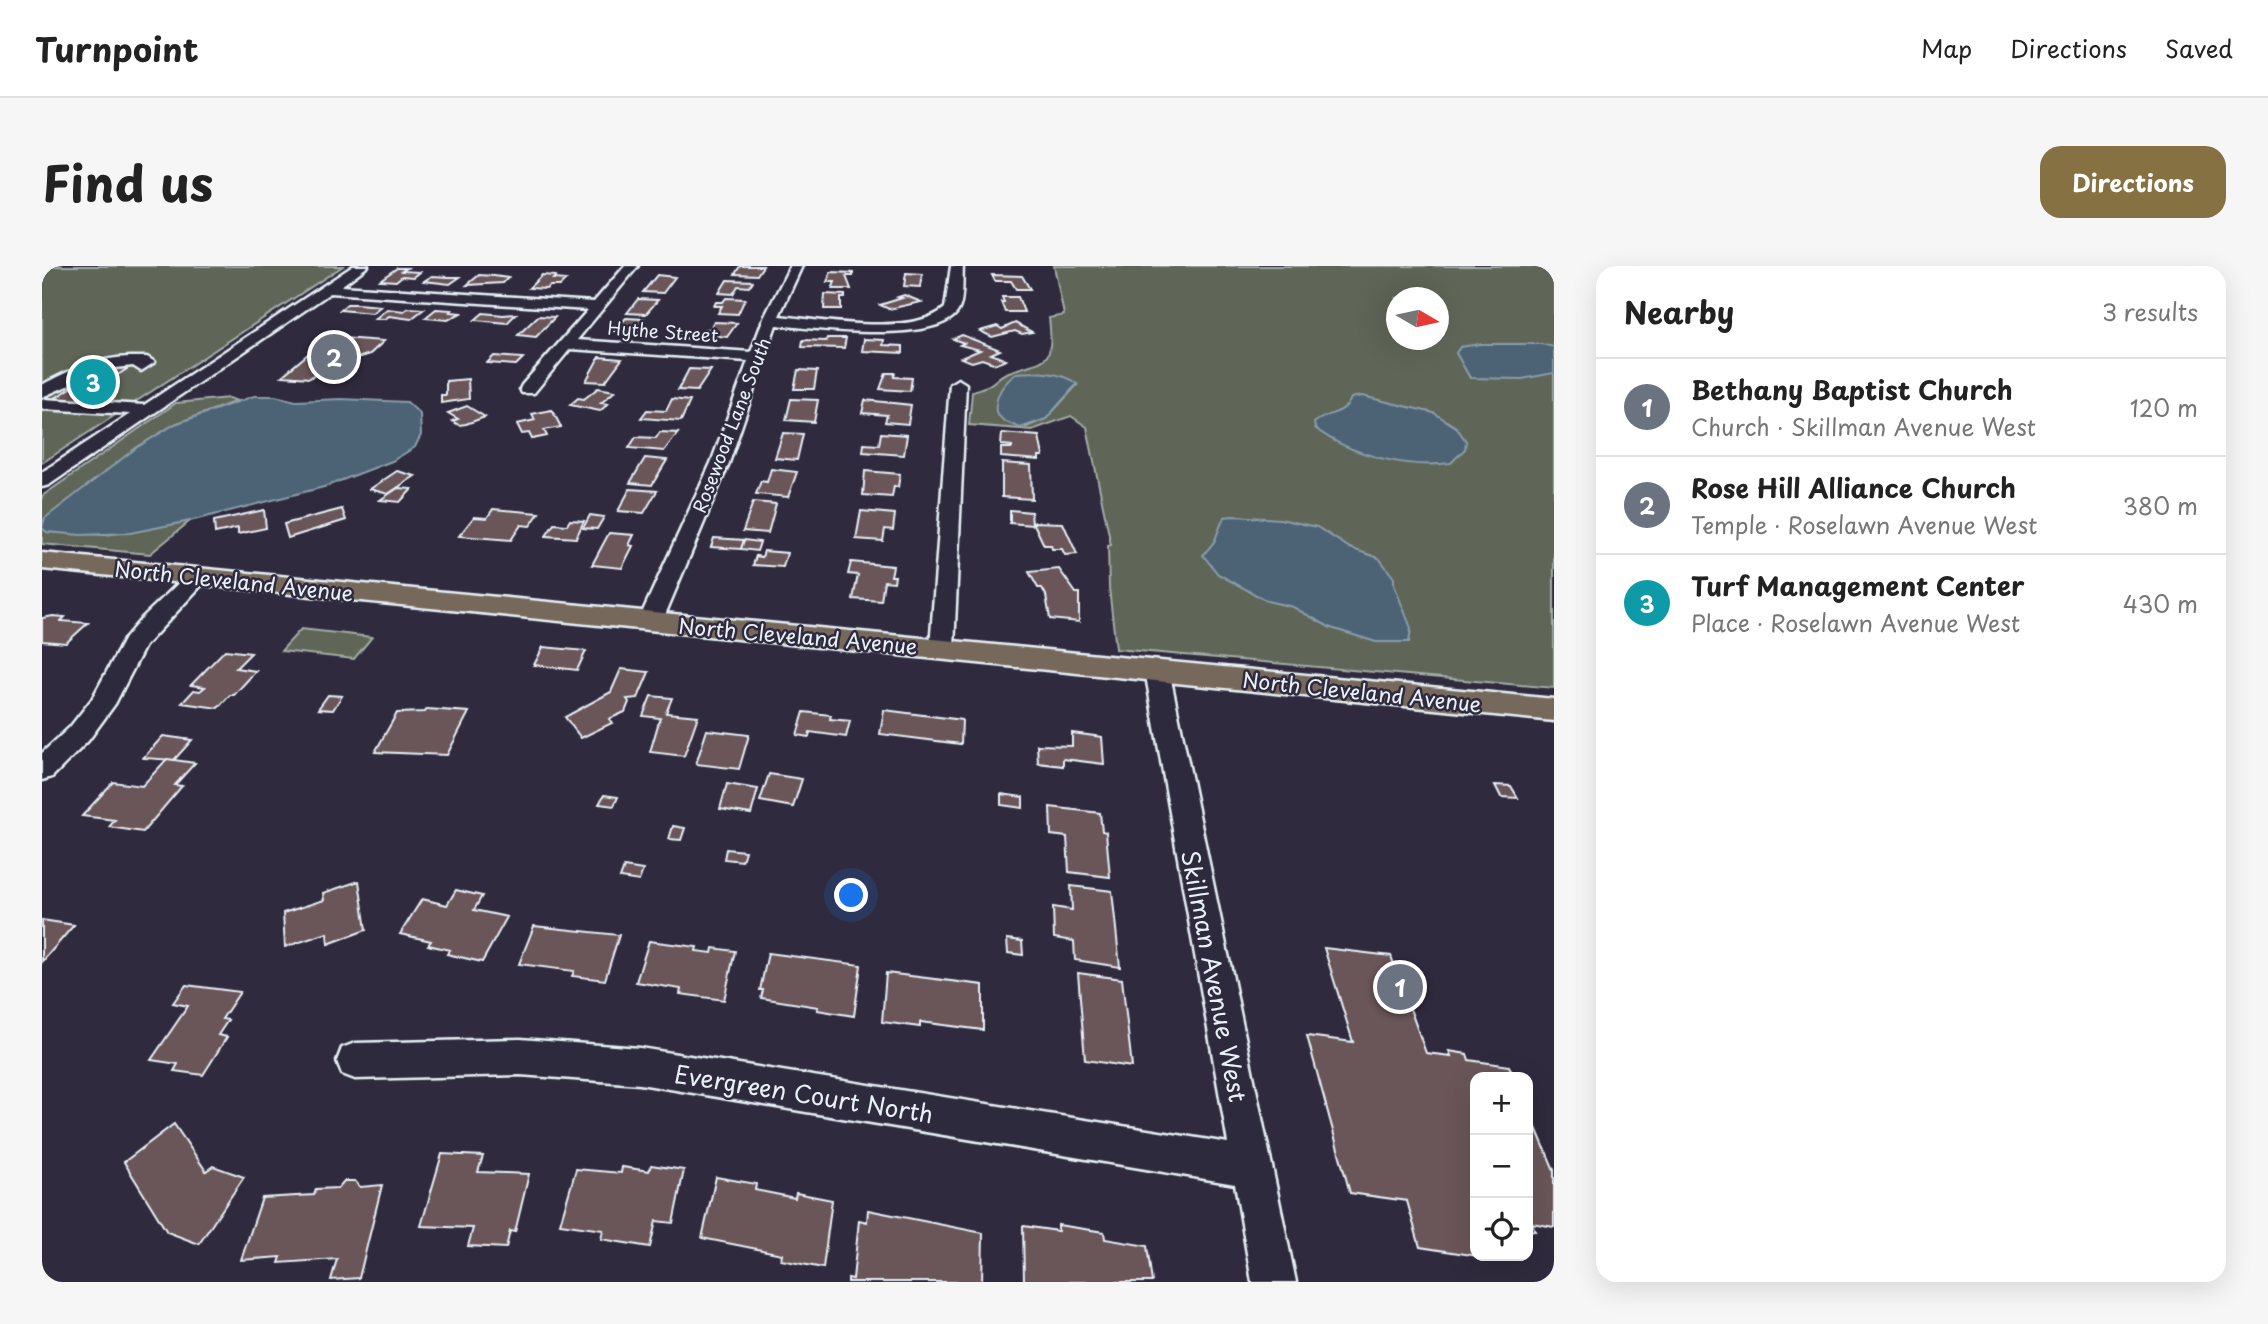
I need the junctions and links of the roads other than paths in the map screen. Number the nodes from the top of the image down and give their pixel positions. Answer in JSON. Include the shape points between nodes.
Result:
{"nodes":[{"id":1,"x":362,"y":266,"type":"edge"},
{"id":2,"x":632,"y":266,"type":"edge"},
{"id":3,"x":796,"y":266,"type":"edge"},
{"id":4,"x":957,"y":266,"type":"edge"},
{"id":5,"x":327,"y":289,"type":"junction"},
{"id":6,"x":598,"y":306,"type":"junction"},
{"id":7,"x":770,"y":320,"type":"junction"},
{"id":8,"x":566,"y":344,"type":"junction"},
{"id":9,"x":757,"y":357,"type":"junction"},
{"id":10,"x":141,"y":366,"type":"dead end"},
{"id":11,"x":958,"y":384,"type":"dead end"},
{"id":12,"x":528,"y":389,"type":"dead end"},
{"id":13,"x":42,"y":392,"type":"edge"},
{"id":14,"x":42,"y":404,"type":"edge"},
{"id":15,"x":149,"y":410,"type":"junction"},
{"id":16,"x":42,"y":481,"type":"edge"},
{"id":17,"x":42,"y":561,"type":"edge"},
{"id":18,"x":198,"y":577,"type":"junction"},
{"id":19,"x":650,"y":622,"type":"junction"},
{"id":20,"x":942,"y":648,"type":"junction"},
{"id":21,"x":1157,"y":670,"type":"junction"},
{"id":22,"x":1554,"y":710,"type":"edge"},
{"id":23,"x":42,"y":770,"type":"edge"},
{"id":24,"x":355,"y":1061,"type":"dead end"},
{"id":25,"x":1251,"y":1167,"type":"junction"},
{"id":26,"x":1274,"y":1282,"type":"edge"}],
"edges":[{"from":1,"to":5,"type":"street"},
{"from":2,"to":6,"type":"street"},
{"from":3,"to":7,"type":"street","name":"Rosewood Lane South"},
{"from":4,"to":7,"type":"street","via":[[952,309],[935,322],[896,328]]},
{"from":5,"to":6,"type":"street","name":"Hythe Street"},
{"from":5,"to":15,"type":"street"},
{"from":6,"to":8,"type":"street"},
{"from":7,"to":9,"type":"street","name":"Rosewood Lane South"},
{"from":8,"to":9,"type":"street","name":"Hythe Street"},
{"from":8,"to":12,"type":"street"},
{"from":9,"to":19,"type":"street","name":"Rosewood Lane South","via":[[720,463]]},
{"from":10,"to":13,"type":"street","via":[[147,362],[105,363],[80,370]]},
{"from":11,"to":20,"type":"street"},
{"from":14,"to":15,"type":"street"},
{"from":15,"to":16,"type":"street"},
{"from":17,"to":18,"type":"main road","name":"North Cleveland Avenue"},
{"from":18,"to":19,"type":"main road","name":"North Cleveland Avenue"},
{"from":18,"to":23,"type":"street","via":[[134,642],[102,704]]},
{"from":19,"to":20,"type":"main road","name":"North Cleveland Avenue"},
{"from":20,"to":21,"type":"main road","name":"North Cleveland Avenue"},
{"from":21,"to":22,"type":"main road","name":"North Cleveland Avenue"},
{"from":21,"to":25,"type":"street","name":"Skillman Avenue West"},
{"from":24,"to":25,"type":"street","name":"Evergreen Court North","via":[[520,1057],[640,1066]]},
{"from":25,"to":26,"type":"street","name":"Skillman Avenue West"}]}
